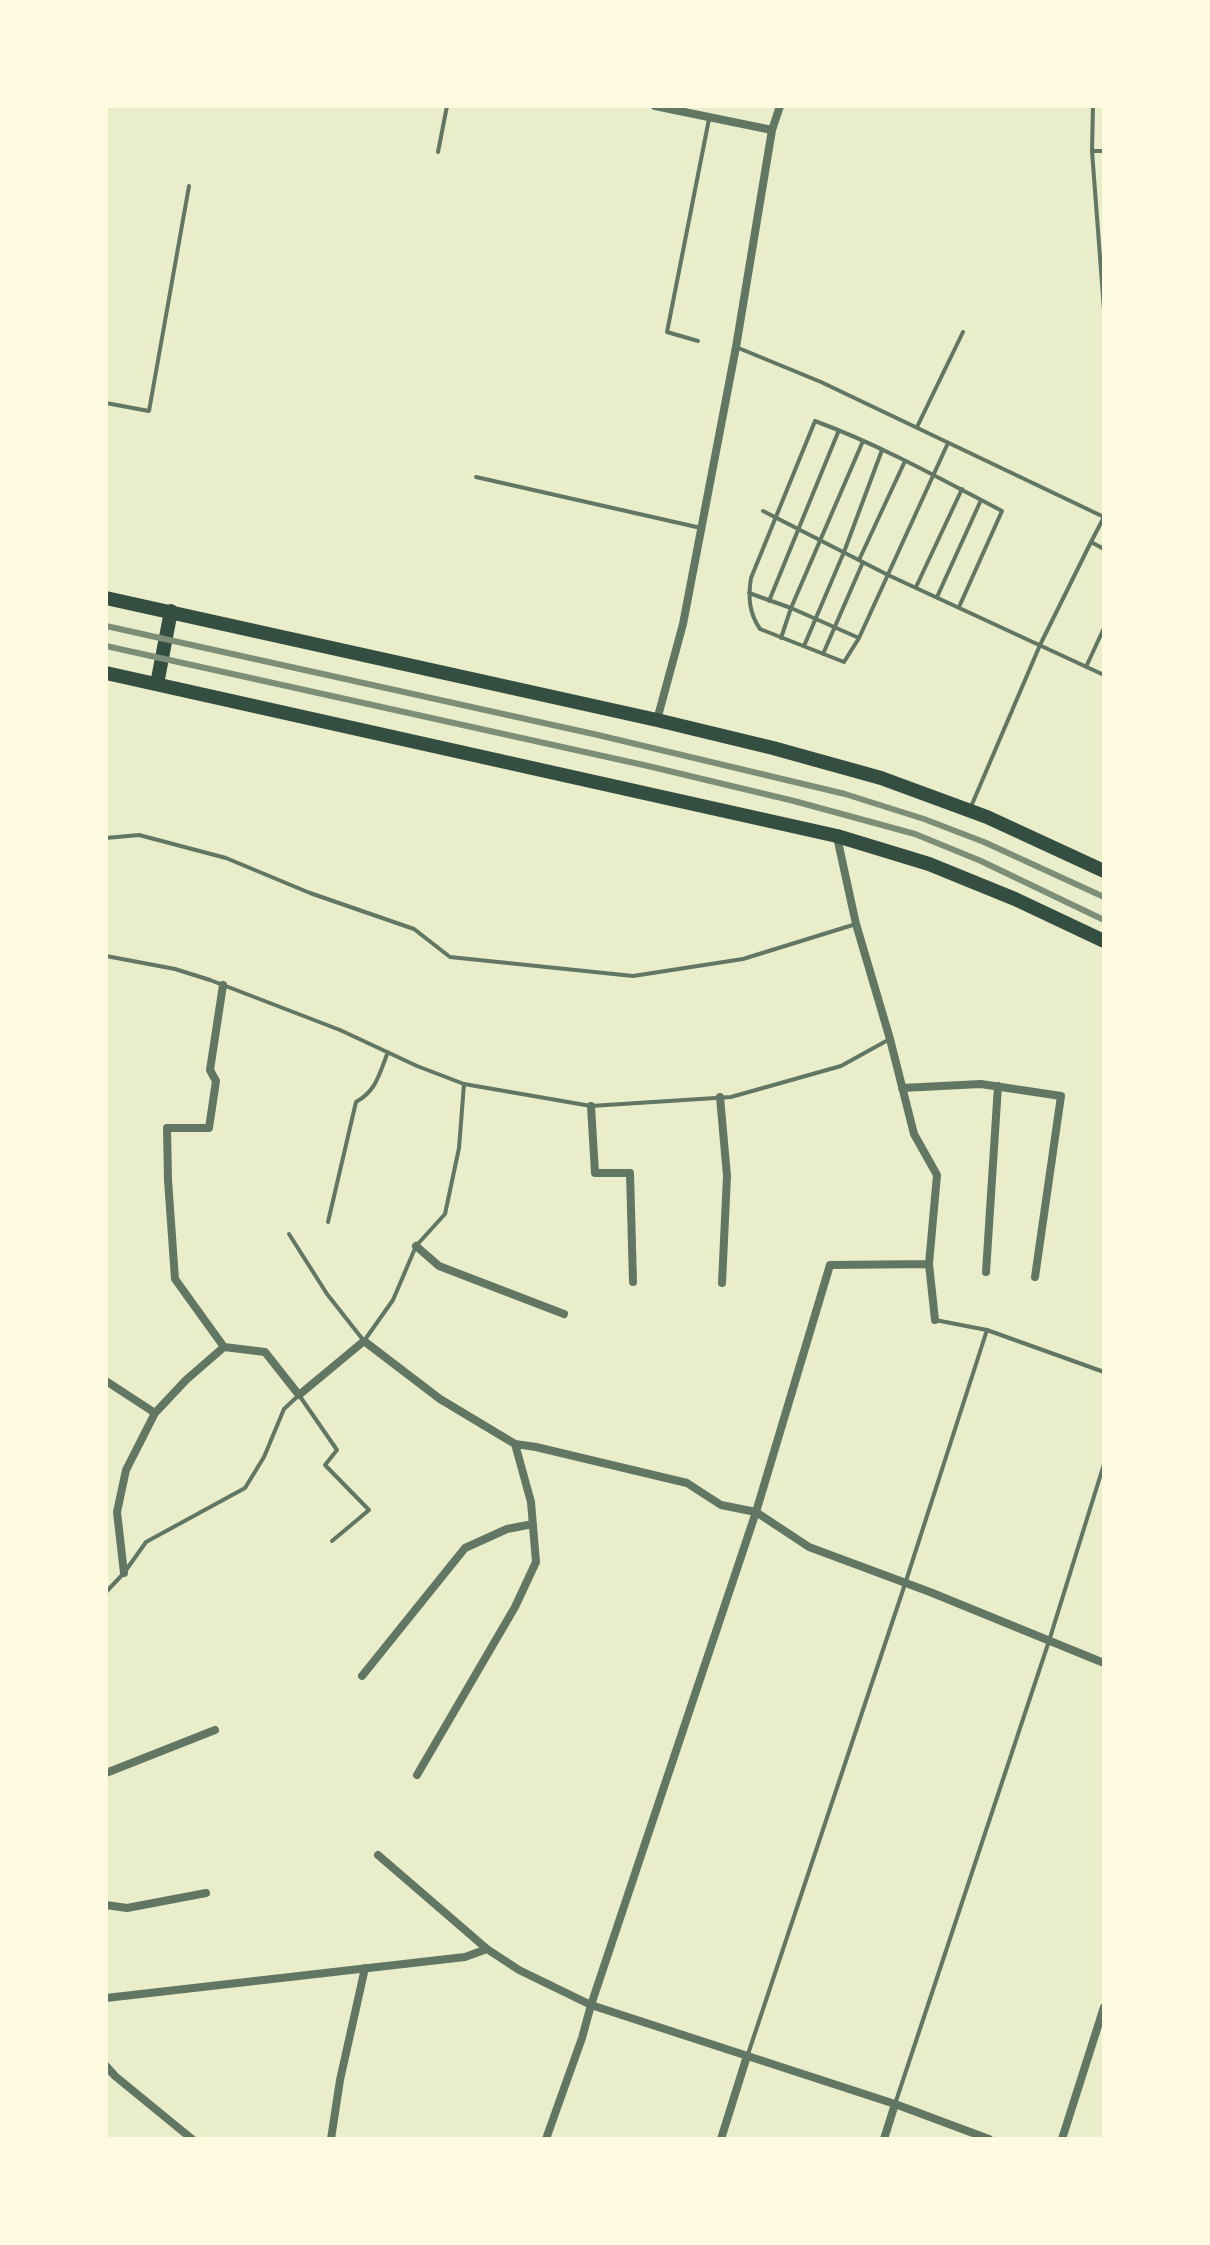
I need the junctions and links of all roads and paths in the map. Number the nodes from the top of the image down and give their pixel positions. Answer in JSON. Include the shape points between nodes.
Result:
{"nodes":[{"id":1,"x":447,"y":106,"type":"edge"},
{"id":2,"x":655,"y":106,"type":"edge"},
{"id":3,"x":780,"y":106,"type":"edge"},
{"id":4,"x":1093,"y":106,"type":"edge"},
{"id":5,"x":710,"y":117,"type":"junction"},
{"id":6,"x":772,"y":130,"type":"junction"},
{"id":7,"x":1092,"y":151,"type":"junction"},
{"id":8,"x":1104,"y":151,"type":"edge"},
{"id":9,"x":438,"y":152,"type":"dead end"},
{"id":10,"x":189,"y":186,"type":"dead end"},
{"id":11,"x":1097,"y":204,"type":"junction"},
{"id":12,"x":1104,"y":205,"type":"edge"},
{"id":13,"x":1104,"y":310,"type":"edge"},
{"id":14,"x":963,"y":332,"type":"dead end"},
{"id":15,"x":698,"y":341,"type":"dead end"},
{"id":16,"x":736,"y":347,"type":"junction"},
{"id":17,"x":106,"y":403,"type":"edge"},
{"id":18,"x":916,"y":427,"type":"junction"},
{"id":19,"x":839,"y":430,"type":"junction"},
{"id":20,"x":863,"y":441,"type":"junction"},
{"id":21,"x":948,"y":443,"type":"junction"},
{"id":22,"x":882,"y":450,"type":"junction"},
{"id":23,"x":905,"y":461,"type":"junction"},
{"id":24,"x":933,"y":475,"type":"junction"},
{"id":25,"x":476,"y":477,"type":"dead end"},
{"id":26,"x":962,"y":489,"type":"junction"},
{"id":27,"x":981,"y":500,"type":"junction"},
{"id":28,"x":763,"y":511,"type":"dead end"},
{"id":29,"x":776,"y":518,"type":"junction"},
{"id":30,"x":701,"y":528,"type":"junction"},
{"id":31,"x":799,"y":530,"type":"junction"},
{"id":32,"x":821,"y":540,"type":"junction"},
{"id":33,"x":1091,"y":542,"type":"junction"},
{"id":34,"x":1104,"y":549,"type":"edge"},
{"id":35,"x":844,"y":552,"type":"junction"},
{"id":36,"x":861,"y":561,"type":"junction"},
{"id":37,"x":888,"y":575,"type":"junction"},
{"id":38,"x":916,"y":587,"type":"junction"},
{"id":39,"x":749,"y":593,"type":"junction"},
{"id":40,"x":937,"y":597,"type":"junction"},
{"id":41,"x":106,"y":598,"type":"edge"},
{"id":42,"x":769,"y":601,"type":"junction"},
{"id":43,"x":959,"y":607,"type":"junction"},
{"id":44,"x":791,"y":608,"type":"junction"},
{"id":45,"x":171,"y":611,"type":"junction"},
{"id":46,"x":815,"y":619,"type":"junction"},
{"id":47,"x":834,"y":627,"type":"junction"},
{"id":48,"x":1104,"y":628,"type":"edge"},
{"id":49,"x":781,"y":638,"type":"junction"},
{"id":50,"x":859,"y":638,"type":"junction"},
{"id":51,"x":1040,"y":645,"type":"junction"},
{"id":52,"x":804,"y":646,"type":"junction"},
{"id":53,"x":823,"y":654,"type":"junction"},
{"id":54,"x":1086,"y":667,"type":"junction"},
{"id":55,"x":106,"y":673,"type":"edge"},
{"id":56,"x":1104,"y":675,"type":"edge"},
{"id":57,"x":157,"y":684,"type":"junction"},
{"id":58,"x":657,"y":720,"type":"junction"},
{"id":59,"x":968,"y":812,"type":"junction"},
{"id":60,"x":837,"y":836,"type":"junction"},
{"id":61,"x":106,"y":838,"type":"edge"},
{"id":62,"x":1104,"y":871,"type":"edge"},
{"id":63,"x":856,"y":924,"type":"junction"},
{"id":64,"x":1104,"y":941,"type":"edge"},
{"id":65,"x":106,"y":956,"type":"edge"},
{"id":66,"x":223,"y":985,"type":"junction"},
{"id":67,"x":890,"y":1039,"type":"junction"},
{"id":68,"x":388,"y":1052,"type":"junction"},
{"id":69,"x":464,"y":1084,"type":"junction"},
{"id":70,"x":998,"y":1086,"type":"junction"},
{"id":71,"x":902,"y":1088,"type":"junction"},
{"id":72,"x":720,"y":1097,"type":"junction"},
{"id":73,"x":591,"y":1106,"type":"junction"},
{"id":74,"x":328,"y":1222,"type":"dead end"},
{"id":75,"x":289,"y":1234,"type":"dead end"},
{"id":76,"x":416,"y":1246,"type":"junction"},
{"id":77,"x":929,"y":1264,"type":"junction"},
{"id":78,"x":986,"y":1272,"type":"dead end"},
{"id":79,"x":1035,"y":1277,"type":"dead end"},
{"id":80,"x":633,"y":1282,"type":"dead end"},
{"id":81,"x":722,"y":1283,"type":"dead end"},
{"id":82,"x":564,"y":1314,"type":"dead end"},
{"id":83,"x":935,"y":1320,"type":"joint"},
{"id":84,"x":987,"y":1330,"type":"junction"},
{"id":85,"x":364,"y":1341,"type":"junction"},
{"id":86,"x":224,"y":1347,"type":"junction"},
{"id":87,"x":1104,"y":1372,"type":"edge"},
{"id":88,"x":106,"y":1381,"type":"edge"},
{"id":89,"x":299,"y":1395,"type":"junction"},
{"id":90,"x":155,"y":1413,"type":"junction"},
{"id":91,"x":515,"y":1444,"type":"junction"},
{"id":92,"x":1104,"y":1464,"type":"edge"},
{"id":93,"x":756,"y":1512,"type":"junction"},
{"id":94,"x":533,"y":1524,"type":"junction"},
{"id":95,"x":332,"y":1541,"type":"dead end"},
{"id":96,"x":124,"y":1573,"type":"junction"},
{"id":97,"x":905,"y":1584,"type":"junction"},
{"id":98,"x":106,"y":1592,"type":"edge"},
{"id":99,"x":1049,"y":1641,"type":"junction"},
{"id":100,"x":1104,"y":1663,"type":"edge"},
{"id":101,"x":362,"y":1676,"type":"dead end"},
{"id":102,"x":215,"y":1730,"type":"dead end"},
{"id":103,"x":106,"y":1773,"type":"edge"},
{"id":104,"x":417,"y":1775,"type":"dead end"},
{"id":105,"x":378,"y":1855,"type":"dead end"},
{"id":106,"x":206,"y":1893,"type":"dead end"},
{"id":107,"x":106,"y":1905,"type":"edge"},
{"id":108,"x":487,"y":1949,"type":"junction"},
{"id":109,"x":365,"y":1968,"type":"junction"},
{"id":110,"x":106,"y":1998,"type":"edge"},
{"id":111,"x":591,"y":2005,"type":"junction"},
{"id":112,"x":1104,"y":2007,"type":"edge"},
{"id":113,"x":747,"y":2056,"type":"junction"},
{"id":114,"x":106,"y":2066,"type":"edge"},
{"id":115,"x":895,"y":2104,"type":"junction"},
{"id":116,"x":192,"y":2139,"type":"edge"},
{"id":117,"x":331,"y":2139,"type":"edge"},
{"id":118,"x":546,"y":2139,"type":"edge"},
{"id":119,"x":721,"y":2139,"type":"edge"},
{"id":120,"x":884,"y":2139,"type":"edge"},
{"id":121,"x":989,"y":2139,"type":"edge"},
{"id":122,"x":1062,"y":2139,"type":"edge"}],
"edges":[{"from":1,"to":9,"type":"lane"},
{"from":2,"to":5,"type":"street"},
{"from":3,"to":6,"type":"street"},
{"from":4,"to":7,"type":"lane"},
{"from":5,"to":6,"type":"street"},
{"from":5,"to":15,"type":"lane","via":[[667,332]]},
{"from":6,"to":16,"type":"street"},
{"from":7,"to":8,"type":"lane"},
{"from":7,"to":11,"type":"lane"},
{"from":10,"to":17,"type":"lane","via":[[149,411]]},
{"from":11,"to":12,"type":"lane"},
{"from":11,"to":13,"type":"lane"},
{"from":14,"to":18,"type":"lane"},
{"from":16,"to":18,"type":"lane"},
{"from":16,"to":30,"type":"street"},
{"from":18,"to":21,"type":"lane"},
{"from":19,"to":20,"type":"lane"},
{"from":19,"to":29,"type":"lane","via":[[815,421]]},
{"from":19,"to":31,"type":"lane"},
{"from":20,"to":22,"type":"lane"},
{"from":20,"to":32,"type":"lane"},
{"from":21,"to":24,"type":"lane"},
{"from":21,"to":33,"type":"lane","via":[[1104,517]]},
{"from":22,"to":23,"type":"lane"},
{"from":22,"to":35,"type":"lane"},
{"from":23,"to":24,"type":"lane"},
{"from":23,"to":36,"type":"lane"},
{"from":24,"to":26,"type":"lane"},
{"from":24,"to":37,"type":"lane"},
{"from":25,"to":30,"type":"lane"},
{"from":26,"to":27,"type":"lane"},
{"from":26,"to":38,"type":"lane"},
{"from":27,"to":40,"type":"lane"},
{"from":27,"to":43,"type":"lane","via":[[1002,511]]},
{"from":28,"to":29,"type":"lane"},
{"from":29,"to":31,"type":"lane"},
{"from":29,"to":39,"type":"lane"},
{"from":30,"to":58,"type":"street"},
{"from":31,"to":32,"type":"lane"},
{"from":31,"to":42,"type":"lane"},
{"from":32,"to":35,"type":"lane"},
{"from":32,"to":44,"type":"lane"},
{"from":33,"to":34,"type":"lane"},
{"from":33,"to":51,"type":"lane"},
{"from":35,"to":36,"type":"lane"},
{"from":35,"to":46,"type":"lane"},
{"from":36,"to":37,"type":"lane"},
{"from":36,"to":47,"type":"lane"},
{"from":37,"to":38,"type":"lane"},
{"from":37,"to":50,"type":"lane"},
{"from":38,"to":40,"type":"lane"},
{"from":39,"to":42,"type":"lane"},
{"from":39,"to":49,"type":"lane","via":[[752,618],[760,629]]},
{"from":40,"to":43,"type":"lane"},
{"from":41,"to":45,"type":"highway"},
{"from":42,"to":44,"type":"lane"},
{"from":43,"to":51,"type":"lane"},
{"from":44,"to":46,"type":"lane"},
{"from":44,"to":49,"type":"lane"},
{"from":45,"to":57,"type":"highway"},
{"from":45,"to":58,"type":"highway"},
{"from":46,"to":47,"type":"lane"},
{"from":46,"to":52,"type":"lane"},
{"from":47,"to":50,"type":"lane"},
{"from":47,"to":53,"type":"lane"},
{"from":48,"to":54,"type":"lane"},
{"from":49,"to":52,"type":"lane"},
{"from":50,"to":53,"type":"lane","via":[[844,662]]},
{"from":51,"to":54,"type":"lane"},
{"from":51,"to":59,"type":"lane"},
{"from":52,"to":53,"type":"lane"},
{"from":54,"to":56,"type":"lane"},
{"from":55,"to":57,"type":"highway"},
{"from":57,"to":60,"type":"highway"},
{"from":58,"to":59,"type":"highway","via":[[881,778]]},
{"from":59,"to":62,"type":"highway"},
{"from":60,"to":63,"type":"street"},
{"from":60,"to":64,"type":"highway","via":[[929,864]]},
{"from":61,"to":63,"type":"lane","via":[[139,835],[226,858],[414,929],[450,957],[633,976],[743,959]]},
{"from":63,"to":67,"type":"street"},
{"from":65,"to":66,"type":"lane"},
{"from":66,"to":68,"type":"lane"},
{"from":66,"to":86,"type":"street","via":[[210,1070],[216,1081],[209,1128],[167,1128],[175,1279]]},
{"from":67,"to":71,"type":"street"},
{"from":67,"to":72,"type":"lane","via":[[841,1066]]},
{"from":68,"to":69,"type":"lane"},
{"from":68,"to":74,"type":"lane","via":[[375,1086],[356,1102]]},
{"from":69,"to":73,"type":"lane"},
{"from":69,"to":76,"type":"lane","via":[[459,1148],[445,1214]]},
{"from":70,"to":71,"type":"street"},
{"from":70,"to":78,"type":"street"},
{"from":70,"to":79,"type":"street","via":[[1061,1096]]},
{"from":71,"to":77,"type":"street","via":[[914,1134],[937,1175]]},
{"from":72,"to":73,"type":"lane"},
{"from":72,"to":81,"type":"street","via":[[727,1176]]},
{"from":73,"to":80,"type":"street","via":[[595,1173],[630,1173]]},
{"from":75,"to":85,"type":"lane"},
{"from":76,"to":82,"type":"street","via":[[439,1266]]},
{"from":76,"to":85,"type":"lane","via":[[393,1300]]},
{"from":77,"to":83,"type":"street"},
{"from":77,"to":93,"type":"street","via":[[830,1265]]},
{"from":83,"to":84,"type":"lane"},
{"from":84,"to":87,"type":"lane"},
{"from":84,"to":97,"type":"lane"},
{"from":85,"to":89,"type":"street"},
{"from":85,"to":91,"type":"street","via":[[440,1399]]},
{"from":86,"to":89,"type":"street","via":[[265,1352]]},
{"from":86,"to":90,"type":"street"},
{"from":88,"to":90,"type":"street"},
{"from":89,"to":95,"type":"lane","via":[[337,1450],[325,1465],[369,1510]]},
{"from":89,"to":96,"type":"lane","via":[[284,1409],[245,1488],[146,1542]]},
{"from":90,"to":96,"type":"street","via":[[126,1470],[117,1512]]},
{"from":91,"to":93,"type":"street","via":[[687,1483],[721,1505]]},
{"from":91,"to":94,"type":"street"},
{"from":92,"to":99,"type":"lane"},
{"from":93,"to":97,"type":"street","via":[[809,1547]]},
{"from":93,"to":111,"type":"street"},
{"from":94,"to":101,"type":"street","via":[[465,1548]]},
{"from":94,"to":104,"type":"street","via":[[536,1562],[521,1596]]},
{"from":96,"to":98,"type":"lane"},
{"from":97,"to":99,"type":"street"},
{"from":97,"to":113,"type":"lane"},
{"from":99,"to":100,"type":"street"},
{"from":99,"to":115,"type":"lane"},
{"from":102,"to":103,"type":"street"},
{"from":105,"to":108,"type":"street"},
{"from":106,"to":107,"type":"street","via":[[127,1908]]},
{"from":108,"to":109,"type":"street","via":[[465,1957]]},
{"from":108,"to":111,"type":"street"},
{"from":109,"to":110,"type":"street"},
{"from":109,"to":117,"type":"street"},
{"from":111,"to":113,"type":"street"},
{"from":111,"to":118,"type":"street"},
{"from":112,"to":122,"type":"street"},
{"from":113,"to":115,"type":"street"},
{"from":113,"to":119,"type":"street"},
{"from":114,"to":116,"type":"street"},
{"from":115,"to":120,"type":"street"},
{"from":115,"to":121,"type":"street"}]}
